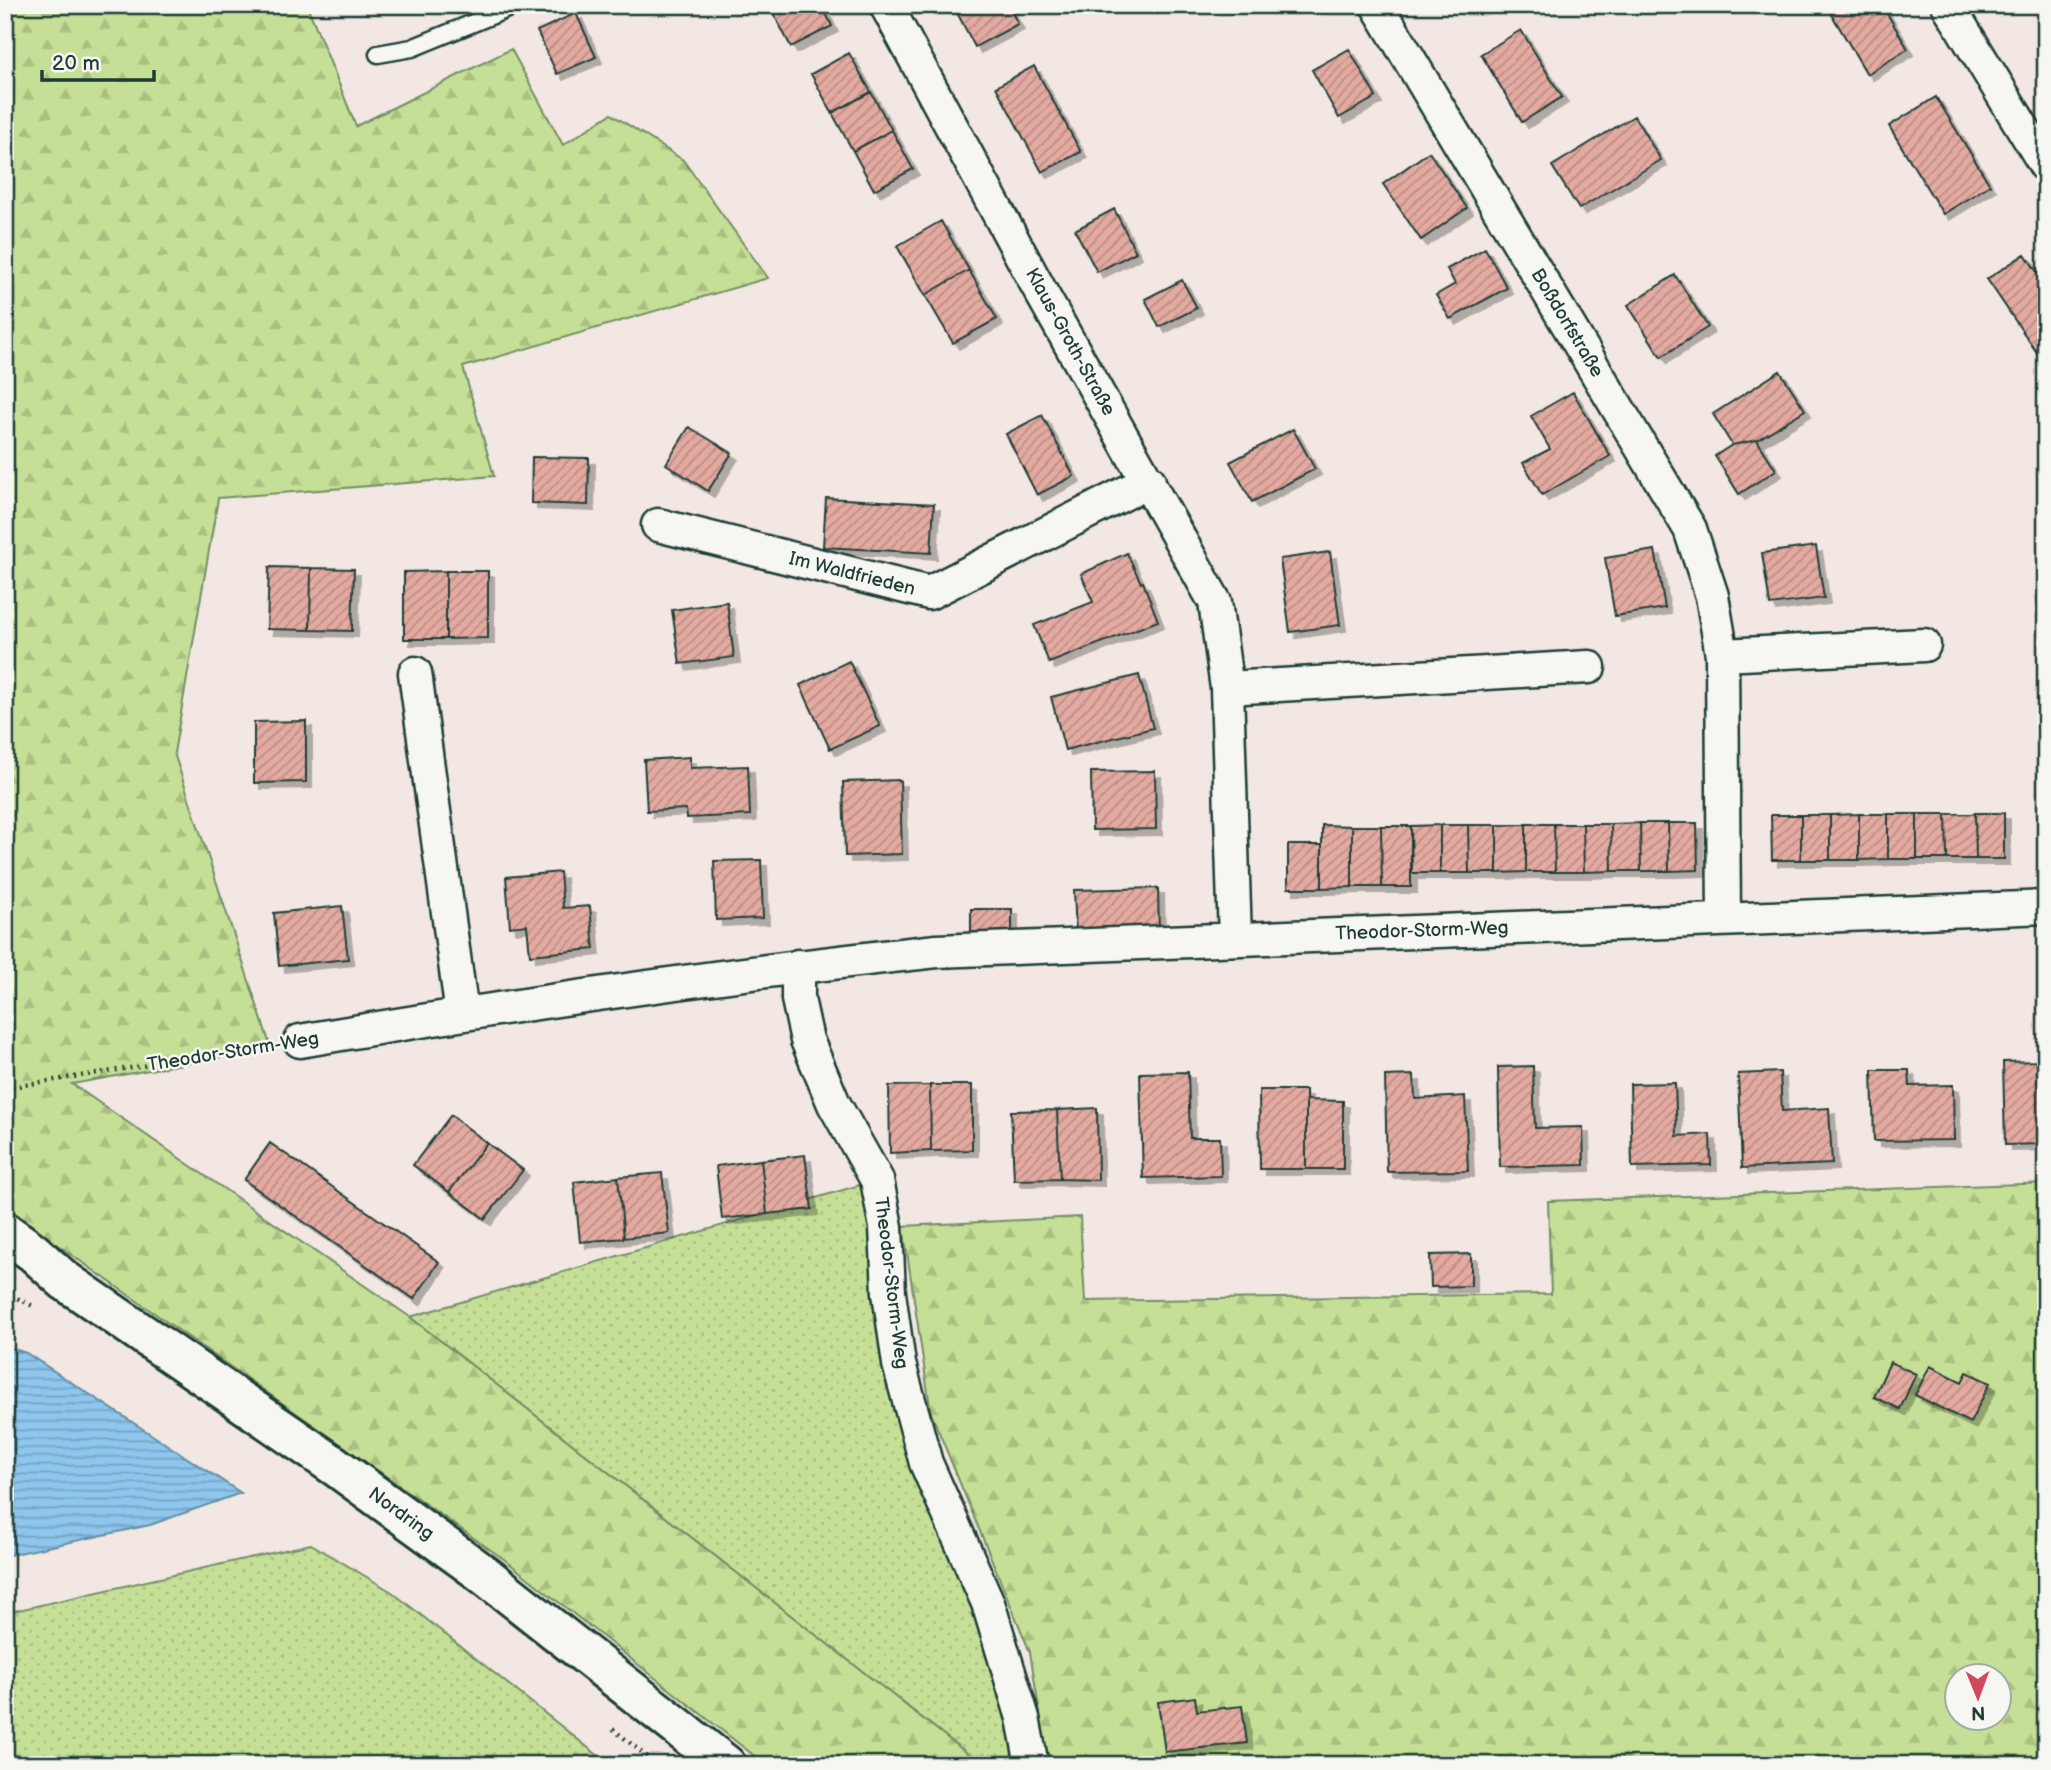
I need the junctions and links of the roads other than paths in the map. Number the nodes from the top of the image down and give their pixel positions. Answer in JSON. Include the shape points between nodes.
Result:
{"nodes":[{"id":1,"x":517,"y":5,"type":"edge"},
{"id":2,"x":886,"y":5,"type":"edge"},
{"id":3,"x":1377,"y":5,"type":"edge"},
{"id":4,"x":1948,"y":5,"type":"edge"},
{"id":5,"x":378,"y":54,"type":"dead end"},
{"id":6,"x":2046,"y":166,"type":"edge"},
{"id":7,"x":1149,"y":481,"type":"junction"},
{"id":8,"x":658,"y":525,"type":"dead end"},
{"id":9,"x":1924,"y":645,"type":"dead end"},
{"id":10,"x":1722,"y":655,"type":"junction"},
{"id":11,"x":1589,"y":667,"type":"dead end"},
{"id":12,"x":415,"y":673,"type":"dead end"},
{"id":13,"x":1227,"y":688,"type":"junction"},
{"id":14,"x":2046,"y":907,"type":"edge"},
{"id":15,"x":1724,"y":919,"type":"junction"},
{"id":16,"x":1235,"y":939,"type":"junction"},
{"id":17,"x":799,"y":966,"type":"junction"},
{"id":18,"x":461,"y":1014,"type":"junction"},
{"id":19,"x":300,"y":1041,"type":"road end"},
{"id":20,"x":5,"y":1232,"type":"edge"},
{"id":21,"x":5,"y":1257,"type":"edge"},
{"id":22,"x":64,"y":1280,"type":"junction"},
{"id":23,"x":726,"y":1765,"type":"edge"},
{"id":24,"x":1032,"y":1765,"type":"edge"}],
"edges":[{"from":1,"to":5,"type":"lane","via":[[412,48]]},
{"from":2,"to":7,"type":"street","name":"Klaus-Groth-Straße"},
{"from":3,"to":10,"type":"street","name":"Boßdorfstraße","via":[[1690,529],[1712,596]]},
{"from":4,"to":6,"type":"street"},
{"from":7,"to":8,"type":"street","name":"Im Waldfrieden","via":[[929,593]]},
{"from":7,"to":13,"type":"street","name":"Klaus-Groth-Straße","via":[[1215,602]]},
{"from":9,"to":10,"type":"street"},
{"from":10,"to":15,"type":"street","name":"Boßdorfstraße"},
{"from":11,"to":13,"type":"street"},
{"from":12,"to":18,"type":"street"},
{"from":13,"to":16,"type":"street","name":"Klaus-Groth-Straße"},
{"from":14,"to":15,"type":"street","name":"Theodor-Storm-Weg"},
{"from":15,"to":16,"type":"street","name":"Theodor-Storm-Weg"},
{"from":16,"to":17,"type":"street","name":"Theodor-Storm-Weg","via":[[937,951]]},
{"from":17,"to":18,"type":"street","name":"Theodor-Storm-Weg"},
{"from":17,"to":24,"type":"street","name":"Theodor-Storm-Weg","via":[[797,999],[807,1040],[834,1104],[877,1180],[899,1364],[926,1463],[988,1604],[1023,1718]]},
{"from":18,"to":19,"type":"street","name":"Theodor-Storm-Weg"},
{"from":20,"to":22,"type":"street","name":"Nordring"},
{"from":21,"to":22,"type":"street","name":"Nordring"},
{"from":22,"to":23,"type":"street","name":"Nordring","via":[[471,1564]]}]}
